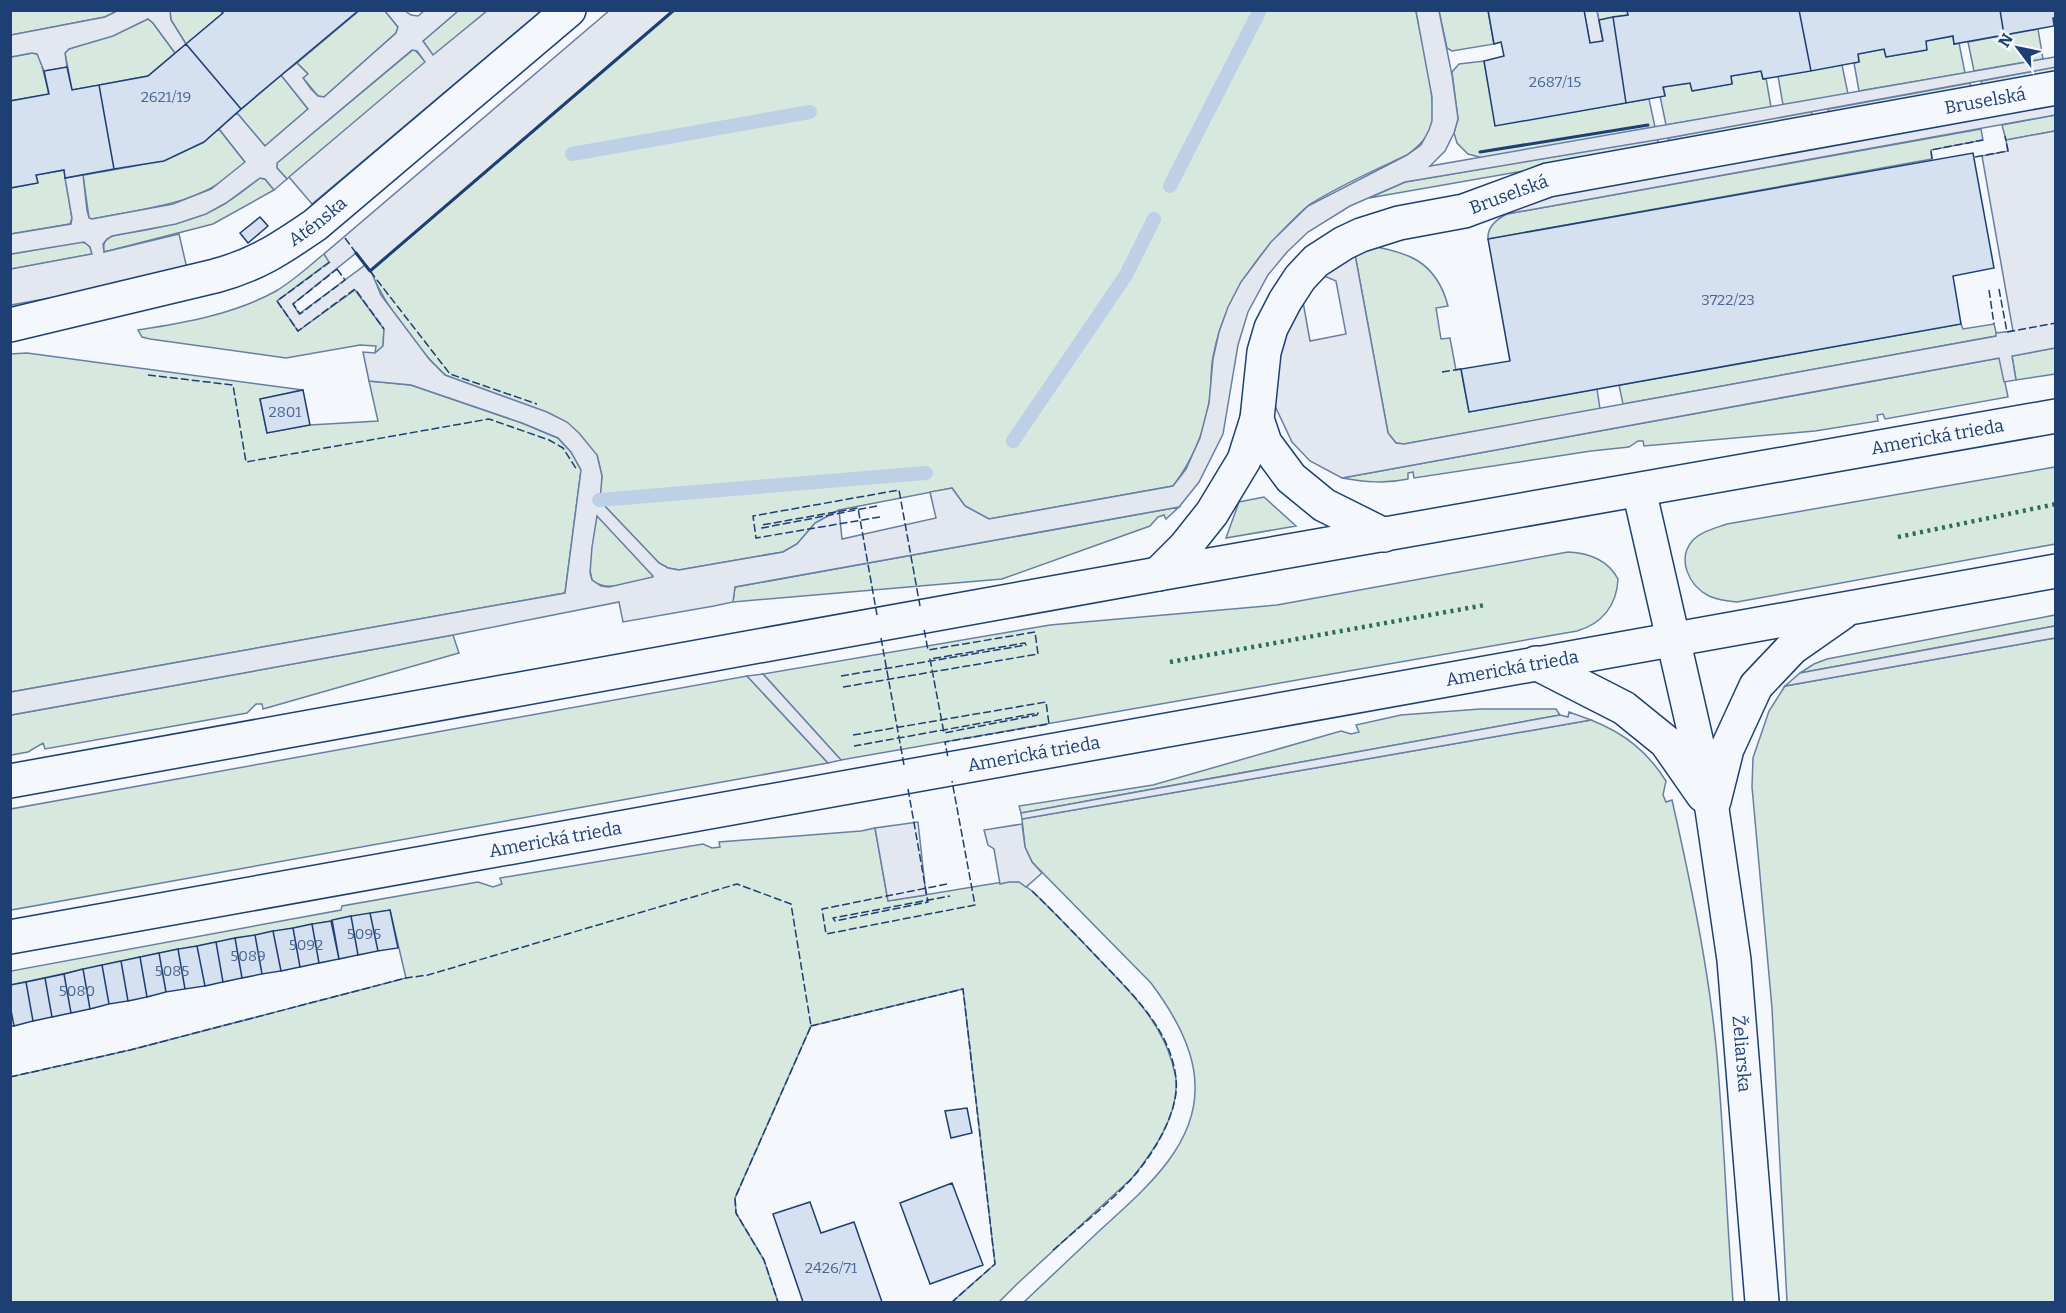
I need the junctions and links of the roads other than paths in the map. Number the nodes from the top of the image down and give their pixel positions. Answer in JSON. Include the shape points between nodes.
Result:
{"nodes":[{"id":1,"x":569,"y":10,"type":"edge"},
{"id":2,"x":2055,"y":88,"type":"edge"},
{"id":3,"x":10,"y":325,"type":"edge"},
{"id":4,"x":2055,"y":416,"type":"edge"},
{"id":5,"x":1257,"y":419,"type":"junction"},
{"id":6,"x":1639,"y":490,"type":"junction"},
{"id":7,"x":1384,"y":535,"type":"junction"},
{"id":8,"x":2055,"y":571,"type":"edge"},
{"id":9,"x":1158,"y":574,"type":"junction"},
{"id":10,"x":1850,"y":607,"type":"junction"},
{"id":11,"x":1672,"y":639,"type":"junction"},
{"id":12,"x":1536,"y":663,"type":"junction"},
{"id":13,"x":10,"y":781,"type":"edge"},
{"id":14,"x":1712,"y":809,"type":"junction"},
{"id":15,"x":10,"y":937,"type":"edge"},
{"id":16,"x":1762,"y":1302,"type":"edge"}],
"edges":[{"from":1,"to":3,"type":"street","name":"Aténska","via":[[315,225],[272,255],[224,273]]},
{"from":2,"to":5,"type":"street","name":"Bruselská","via":[[1548,180],[1464,211],[1399,223],[1361,235],[1316,261],[1285,301],[1264,352]]},
{"from":4,"to":6,"type":"street","name":"Americká trieda"},
{"from":5,"to":7,"type":"street","name":"Bruselská","via":[[1265,443],[1291,478],[1324,505]]},
{"from":5,"to":9,"type":"street","via":[[1245,460],[1212,513]]},
{"from":6,"to":7,"type":"street","name":"Americká trieda"},
{"from":6,"to":11,"type":"street","name":"Želiarska"},
{"from":7,"to":9,"type":"street","name":"Americká trieda"},
{"from":8,"to":10,"type":"street","name":"Americká trieda"},
{"from":9,"to":13,"type":"street","name":"Americká trieda"},
{"from":10,"to":11,"type":"street","name":"Americká trieda"},
{"from":10,"to":14,"type":"street","via":[[1792,648],[1756,686],[1727,749]]},
{"from":11,"to":12,"type":"street","name":"Americká trieda"},
{"from":11,"to":14,"type":"street","name":"Želiarska"},
{"from":12,"to":14,"type":"street","via":[[1624,708],[1666,742]]},
{"from":12,"to":15,"type":"street","name":"Americká trieda"},
{"from":14,"to":16,"type":"street","name":"Želiarska","via":[[1734,960]]}]}
